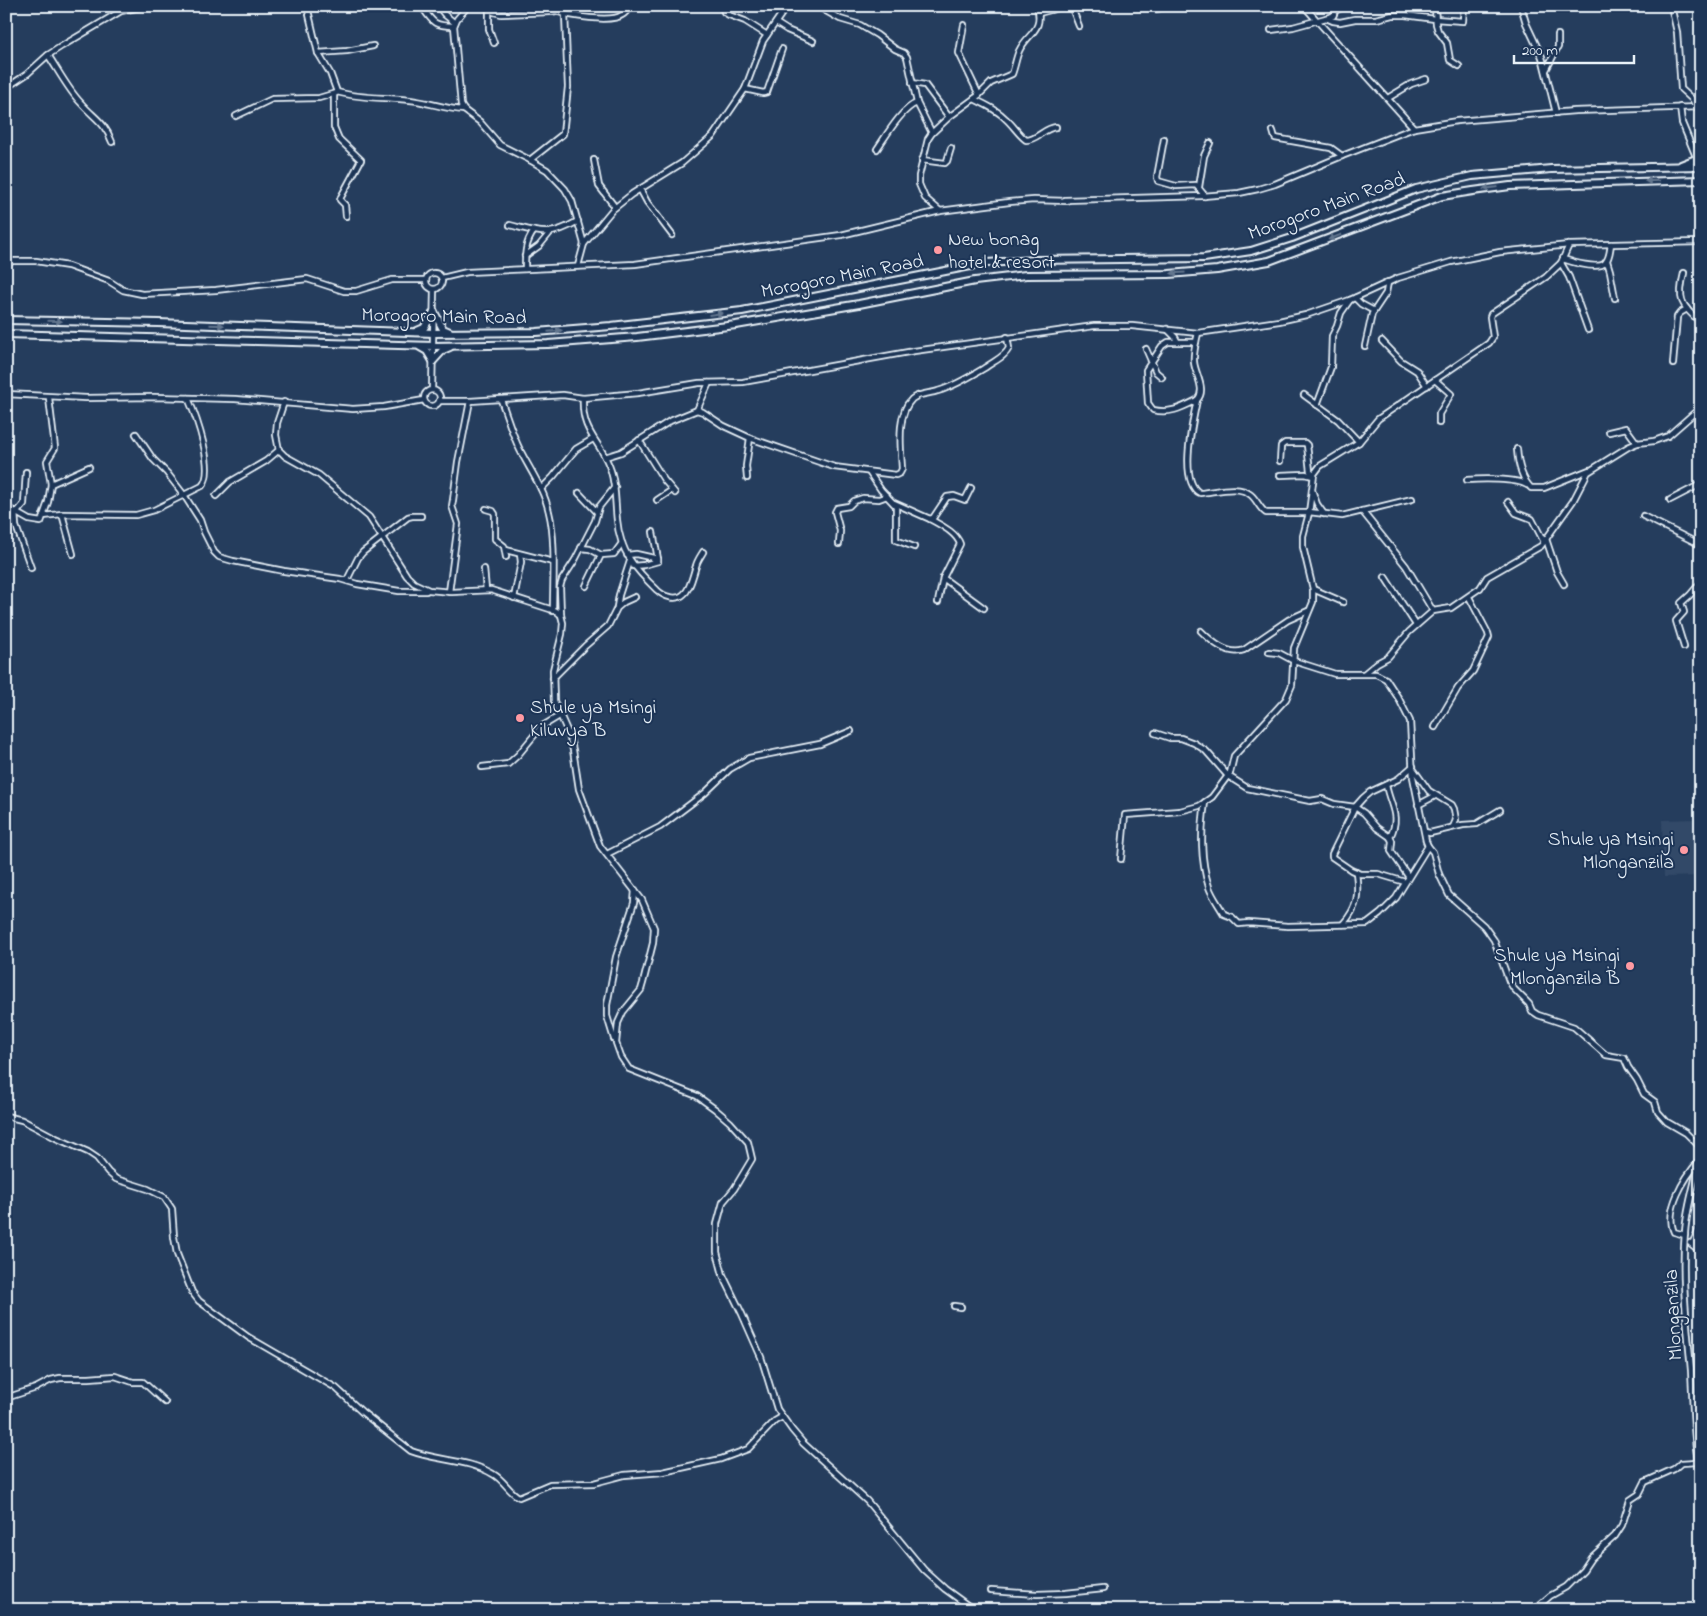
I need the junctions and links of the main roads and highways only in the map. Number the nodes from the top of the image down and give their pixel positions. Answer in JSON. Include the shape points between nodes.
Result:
{"nodes":[{"id":1,"x":1699,"y":158,"type":"edge"},
{"id":2,"x":1701,"y":166,"type":"edge"},
{"id":3,"x":1678,"y":167,"type":"junction"},
{"id":4,"x":1686,"y":180,"type":"junction"},
{"id":5,"x":1701,"y":180,"type":"edge"},
{"id":6,"x":1701,"y":185,"type":"edge"},
{"id":7,"x":6,"y":320,"type":"edge"},
{"id":8,"x":415,"y":332,"type":"junction"},
{"id":9,"x":452,"y":333,"type":"junction"},
{"id":10,"x":6,"y":334,"type":"edge"},
{"id":11,"x":418,"y":346,"type":"junction"},
{"id":12,"x":451,"y":346,"type":"junction"}],
"edges":[{"from":1,"to":3,"type":"highway"},
{"from":2,"to":3,"type":"highway","name":"Morogoro Main Road"},
{"from":9,"to":3,"type":"highway","name":"Morogoro Main Road","one_way":true,"via":[[536,332],[742,311],[986,263],[1204,258],[1251,251],[1416,189],[1472,176],[1550,168]]},
{"from":4,"to":5,"type":"highway","name":"Morogoro Main Road"},
{"from":4,"to":6,"type":"highway"},
{"from":4,"to":12,"type":"highway","name":"Morogoro Main Road","one_way":true,"via":[[1510,186],[1442,196],[1270,261],[1217,270],[1169,274],[1026,275],[976,281],[736,325],[548,344]]},
{"from":7,"to":8,"type":"highway","name":"Morogoro Main Road","one_way":true},
{"from":8,"to":9,"type":"highway","name":"Morogoro Main Road"},
{"from":8,"to":9,"type":"highway","via":[[424,328],[434,312],[443,328]]},
{"from":10,"to":11,"type":"highway","name":"Morogoro Main Road"},
{"from":11,"to":12,"type":"highway","name":"Morogoro Main Road"},
{"from":11,"to":12,"type":"highway","via":[[433,361]]}]}
